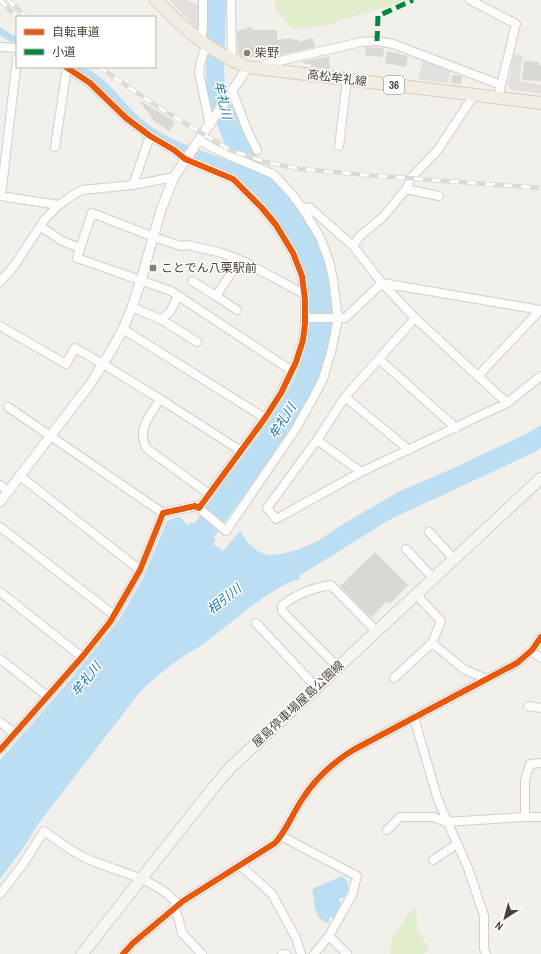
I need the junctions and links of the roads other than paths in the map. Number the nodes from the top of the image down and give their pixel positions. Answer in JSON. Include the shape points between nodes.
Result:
{"nodes":[{"id":1,"x":156,"y":0,"type":"edge"},
{"id":2,"x":203,"y":0,"type":"edge"},
{"id":3,"x":231,"y":0,"type":"edge"},
{"id":4,"x":470,"y":0,"type":"edge"},
{"id":5,"x":206,"y":45,"type":"junction"},
{"id":6,"x":0,"y":47,"type":"edge"},
{"id":7,"x":16,"y":48,"type":"edge"},
{"id":8,"x":228,"y":59,"type":"junction"},
{"id":9,"x":16,"y":67,"type":"edge"},
{"id":10,"x":248,"y":67,"type":"junction"},
{"id":11,"x":67,"y":68,"type":"edge"},
{"id":12,"x":68,"y":68,"type":"edge"},
{"id":13,"x":262,"y":68,"type":"junction"},
{"id":14,"x":347,"y":79,"type":"junction"},
{"id":15,"x":501,"y":85,"type":"junction"},
{"id":16,"x":232,"y":91,"type":"junction"},
{"id":17,"x":474,"y":95,"type":"junction"},
{"id":18,"x":498,"y":98,"type":"junction"},
{"id":19,"x":541,"y":103,"type":"edge"},
{"id":20,"x":210,"y":125,"type":"junction"},
{"id":21,"x":150,"y":136,"type":"junction"},
{"id":22,"x":199,"y":140,"type":"junction"},
{"id":23,"x":339,"y":146,"type":"dead end"},
{"id":24,"x":55,"y":148,"type":"dead end"},
{"id":25,"x":257,"y":150,"type":"dead end"},
{"id":26,"x":187,"y":156,"type":"junction"},
{"id":27,"x":174,"y":177,"type":"junction"},
{"id":28,"x":132,"y":185,"type":"junction"},
{"id":29,"x":406,"y":189,"type":"junction"},
{"id":30,"x":0,"y":196,"type":"edge"},
{"id":31,"x":439,"y":196,"type":"dead end"},
{"id":32,"x":59,"y":204,"type":"junction"},
{"id":33,"x":303,"y":209,"type":"junction"},
{"id":34,"x":40,"y":226,"type":"junction"},
{"id":35,"x":154,"y":237,"type":"junction"},
{"id":36,"x":353,"y":246,"type":"junction"},
{"id":37,"x":80,"y":248,"type":"junction"},
{"id":38,"x":240,"y":260,"type":"junction"},
{"id":39,"x":141,"y":280,"type":"junction"},
{"id":40,"x":192,"y":281,"type":"dead end"},
{"id":41,"x":0,"y":282,"type":"edge"},
{"id":42,"x":382,"y":283,"type":"junction"},
{"id":43,"x":304,"y":294,"type":"junction"},
{"id":44,"x":216,"y":296,"type":"junction"},
{"id":45,"x":181,"y":297,"type":"junction"},
{"id":46,"x":132,"y":307,"type":"junction"},
{"id":47,"x":237,"y":310,"type":"dead end"},
{"id":48,"x":540,"y":310,"type":"edge"},
{"id":49,"x":305,"y":318,"type":"junction"},
{"id":50,"x":415,"y":318,"type":"junction"},
{"id":51,"x":338,"y":319,"type":"junction"},
{"id":52,"x":162,"y":320,"type":"junction"},
{"id":53,"x":0,"y":326,"type":"edge"},
{"id":54,"x":123,"y":328,"type":"junction"},
{"id":55,"x":197,"y":342,"type":"dead end"},
{"id":56,"x":379,"y":359,"type":"junction"},
{"id":57,"x":103,"y":364,"type":"junction"},
{"id":58,"x":292,"y":371,"type":"junction"},
{"id":59,"x":478,"y":376,"type":"junction"},
{"id":60,"x":541,"y":376,"type":"edge"},
{"id":61,"x":345,"y":397,"type":"junction"},
{"id":62,"x":160,"y":400,"type":"junction"},
{"id":63,"x":507,"y":403,"type":"junction"},
{"id":64,"x":8,"y":407,"type":"dead end"},
{"id":65,"x":265,"y":418,"type":"junction"},
{"id":66,"x":456,"y":428,"type":"junction"},
{"id":67,"x":50,"y":436,"type":"junction"},
{"id":68,"x":317,"y":440,"type":"junction"},
{"id":69,"x":409,"y":450,"type":"junction"},
{"id":70,"x":241,"y":451,"type":"junction"},
{"id":71,"x":361,"y":472,"type":"junction"},
{"id":72,"x":20,"y":476,"type":"junction"},
{"id":73,"x":541,"y":478,"type":"edge"},
{"id":74,"x":0,"y":485,"type":"edge"},
{"id":75,"x":8,"y":491,"type":"junction"},
{"id":76,"x":209,"y":494,"type":"junction"},
{"id":77,"x":0,"y":502,"type":"edge"},
{"id":78,"x":199,"y":508,"type":"junction"},
{"id":79,"x":163,"y":513,"type":"junction"},
{"id":80,"x":0,"y":527,"type":"edge"},
{"id":81,"x":429,"y":532,"type":"dead end"},
{"id":82,"x":406,"y":549,"type":"dead end"},
{"id":83,"x":454,"y":559,"type":"junction"},
{"id":84,"x":140,"y":570,"type":"junction"},
{"id":85,"x":433,"y":578,"type":"junction"},
{"id":86,"x":0,"y":592,"type":"edge"},
{"id":87,"x":416,"y":594,"type":"junction"},
{"id":88,"x":114,"y":616,"type":"junction"},
{"id":89,"x":256,"y":623,"type":"dead end"},
{"id":90,"x":376,"y":631,"type":"junction"},
{"id":91,"x":541,"y":637,"type":"edge"},
{"id":92,"x":432,"y":643,"type":"junction"},
{"id":93,"x":531,"y":651,"type":"junction"},
{"id":94,"x":82,"y":657,"type":"junction"},
{"id":95,"x":0,"y":658,"type":"edge"},
{"id":96,"x":541,"y":658,"type":"edge"},
{"id":97,"x":338,"y":668,"type":"junction"},
{"id":98,"x":394,"y":678,"type":"dead end"},
{"id":99,"x":487,"y":679,"type":"junction"},
{"id":100,"x":316,"y":687,"type":"junction"},
{"id":101,"x":47,"y":696,"type":"junction"},
{"id":102,"x":528,"y":706,"type":"dead end"},
{"id":103,"x":541,"y":708,"type":"edge"},
{"id":104,"x":414,"y":718,"type":"junction"},
{"id":105,"x":0,"y":722,"type":"edge"},
{"id":106,"x":14,"y":733,"type":"junction"},
{"id":107,"x":0,"y":750,"type":"edge"},
{"id":108,"x":541,"y":763,"type":"edge"},
{"id":109,"x":525,"y":816,"type":"junction"},
{"id":110,"x":541,"y":817,"type":"edge"},
{"id":111,"x":446,"y":822,"type":"junction"},
{"id":112,"x":387,"y":830,"type":"dead end"},
{"id":113,"x":281,"y":836,"type":"junction"},
{"id":114,"x":457,"y":844,"type":"junction"},
{"id":115,"x":433,"y":860,"type":"dead end"},
{"id":116,"x":240,"y":865,"type":"junction"},
{"id":117,"x":141,"y":879,"type":"junction"},
{"id":118,"x":0,"y":894,"type":"edge"},
{"id":119,"x":175,"y":906,"type":"junction"},
{"id":120,"x":329,"y":936,"type":"junction"},
{"id":121,"x":82,"y":954,"type":"edge"},
{"id":122,"x":123,"y":954,"type":"edge"},
{"id":123,"x":202,"y":954,"type":"edge"},
{"id":124,"x":282,"y":954,"type":"edge"},
{"id":125,"x":286,"y":954,"type":"edge"},
{"id":126,"x":301,"y":954,"type":"edge"},
{"id":127,"x":314,"y":954,"type":"edge"},
{"id":128,"x":348,"y":954,"type":"edge"},
{"id":129,"x":486,"y":954,"type":"edge"}],
"edges":[{"from":1,"to":5,"type":"main road","name":"高松牟礼線","number":"36"},
{"from":2,"to":5,"type":"street"},
{"from":3,"to":8,"type":"street"},
{"from":4,"to":15,"type":"street","via":[[516,24]]},
{"from":5,"to":8,"type":"main road","name":"高松牟礼線","number":"36"},
{"from":5,"to":20,"type":"street","via":[[199,73]]},
{"from":6,"to":7,"type":"street"},
{"from":8,"to":10,"type":"main road","name":"高松牟礼線","number":"36"},
{"from":9,"to":30,"type":"street"},
{"from":10,"to":13,"type":"main road","name":"高松牟礼線","number":"36"},
{"from":10,"to":16,"type":"street"},
{"from":11,"to":24,"type":"street"},
{"from":12,"to":21,"type":"street","via":[[90,83],[126,118]]},
{"from":13,"to":14,"type":"main road","name":"高松牟礼線","number":"36"},
{"from":13,"to":15,"type":"street","via":[[266,64],[360,42],[377,41],[393,44]]},
{"from":14,"to":17,"type":"main road","name":"高松牟礼線","number":"36"},
{"from":14,"to":23,"type":"street"},
{"from":15,"to":18,"type":"street"},
{"from":16,"to":20,"type":"street"},
{"from":16,"to":25,"type":"street"},
{"from":17,"to":18,"type":"main road","name":"高松牟礼線","number":"36"},
{"from":17,"to":29,"type":"street","via":[[437,151],[411,178]]},
{"from":18,"to":19,"type":"main road","name":"高松牟礼線","number":"36"},
{"from":20,"to":22,"type":"street"},
{"from":21,"to":26,"type":"street"},
{"from":21,"to":28,"type":"street"},
{"from":22,"to":26,"type":"street"},
{"from":22,"to":33,"type":"street","via":[[228,156],[273,174]]},
{"from":26,"to":27,"type":"street"},
{"from":26,"to":43,"type":"street","via":[[233,179],[262,208],[294,253],[302,276]]},
{"from":27,"to":28,"type":"street"},
{"from":27,"to":35,"type":"street"},
{"from":28,"to":32,"type":"street","via":[[82,190]]},
{"from":29,"to":31,"type":"street"},
{"from":29,"to":36,"type":"street","via":[[384,216]]},
{"from":30,"to":32,"type":"street"},
{"from":32,"to":34,"type":"street"},
{"from":33,"to":36,"type":"street","via":[[309,207]]},
{"from":33,"to":51,"type":"street","via":[[320,237],[329,261]]},
{"from":34,"to":37,"type":"street","via":[[62,241]]},
{"from":34,"to":41,"type":"street","via":[[14,266]]},
{"from":35,"to":37,"type":"street","via":[[92,213]]},
{"from":35,"to":38,"type":"street","via":[[181,246],[188,245],[222,253]]},
{"from":35,"to":39,"type":"street"},
{"from":36,"to":42,"type":"street"},
{"from":37,"to":39,"type":"street","via":[[77,258]]},
{"from":38,"to":43,"type":"street"},
{"from":38,"to":44,"type":"street"},
{"from":39,"to":45,"type":"street"},
{"from":39,"to":46,"type":"street"},
{"from":40,"to":44,"type":"street"},
{"from":42,"to":48,"type":"street"},
{"from":42,"to":50,"type":"street"},
{"from":42,"to":51,"type":"street","via":[[345,318]]},
{"from":43,"to":49,"type":"street"},
{"from":44,"to":47,"type":"street"},
{"from":45,"to":52,"type":"street","via":[[177,298]]},
{"from":45,"to":58,"type":"street"},
{"from":46,"to":52,"type":"street"},
{"from":46,"to":54,"type":"street"},
{"from":48,"to":59,"type":"street"},
{"from":49,"to":51,"type":"street"},
{"from":49,"to":58,"type":"street","via":[[303,340]]},
{"from":50,"to":56,"type":"street"},
{"from":50,"to":59,"type":"street"},
{"from":51,"to":78,"type":"street","via":[[323,379],[312,400],[295,430],[226,531]]},
{"from":52,"to":55,"type":"street"},
{"from":53,"to":57,"type":"street","via":[[66,364],[75,348]]},
{"from":54,"to":57,"type":"street"},
{"from":54,"to":65,"type":"street"},
{"from":56,"to":61,"type":"street"},
{"from":56,"to":66,"type":"street"},
{"from":57,"to":62,"type":"street"},
{"from":57,"to":67,"type":"street"},
{"from":58,"to":65,"type":"street"},
{"from":59,"to":63,"type":"street"},
{"from":60,"to":63,"type":"street"},
{"from":61,"to":68,"type":"street"},
{"from":61,"to":69,"type":"street"},
{"from":62,"to":70,"type":"street"},
{"from":62,"to":76,"type":"street","via":[[142,433],[146,448]]},
{"from":63,"to":66,"type":"street"},
{"from":64,"to":67,"type":"street"},
{"from":65,"to":70,"type":"street"},
{"from":66,"to":69,"type":"street"},
{"from":67,"to":72,"type":"street"},
{"from":67,"to":79,"type":"street"},
{"from":68,"to":71,"type":"street"},
{"from":68,"to":71,"type":"street","via":[[267,508],[276,519]]},
{"from":69,"to":71,"type":"street"},
{"from":70,"to":76,"type":"street"},
{"from":72,"to":75,"type":"street"},
{"from":72,"to":84,"type":"street"},
{"from":73,"to":83,"type":"main road","name":"屋島停車場屋島公園線"},
{"from":74,"to":75,"type":"street"},
{"from":75,"to":77,"type":"street"},
{"from":76,"to":78,"type":"street"},
{"from":78,"to":79,"type":"street","via":[[195,506]]},
{"from":79,"to":84,"type":"street"},
{"from":80,"to":88,"type":"street"},
{"from":81,"to":83,"type":"street"},
{"from":82,"to":85,"type":"street"},
{"from":83,"to":85,"type":"main road","name":"屋島停車場屋島公園線"},
{"from":84,"to":88,"type":"street"},
{"from":85,"to":87,"type":"main road","name":"屋島停車場屋島公園線"},
{"from":86,"to":94,"type":"street"},
{"from":87,"to":90,"type":"main road","name":"屋島停車場屋島公園線"},
{"from":87,"to":92,"type":"street","via":[[441,622]]},
{"from":88,"to":94,"type":"street"},
{"from":89,"to":100,"type":"street"},
{"from":90,"to":97,"type":"main road","name":"屋島停車場屋島公園線"},
{"from":90,"to":97,"type":"street","via":[[331,585],[291,598],[282,606],[282,611]]},
{"from":91,"to":93,"type":"street"},
{"from":92,"to":98,"type":"street"},
{"from":92,"to":99,"type":"street","via":[[465,670]]},
{"from":93,"to":96,"type":"street"},
{"from":93,"to":99,"type":"street","via":[[517,663]]},
{"from":94,"to":101,"type":"street"},
{"from":95,"to":101,"type":"street"},
{"from":97,"to":100,"type":"main road","name":"屋島停車場屋島公園線"},
{"from":99,"to":104,"type":"street"},
{"from":100,"to":117,"type":"main road","name":"屋島停車場屋島公園線","via":[[227,772]]},
{"from":101,"to":106,"type":"street"},
{"from":102,"to":103,"type":"street"},
{"from":104,"to":111,"type":"street"},
{"from":104,"to":113,"type":"street","via":[[353,750],[329,767],[309,789]]},
{"from":105,"to":106,"type":"street"},
{"from":106,"to":107,"type":"street"},
{"from":108,"to":109,"type":"street","via":[[530,764],[525,780]]},
{"from":109,"to":110,"type":"street"},
{"from":109,"to":111,"type":"street"},
{"from":111,"to":112,"type":"street","via":[[433,817],[400,817]]},
{"from":111,"to":114,"type":"street"},
{"from":113,"to":116,"type":"street","via":[[271,846]]},
{"from":113,"to":120,"type":"street","via":[[356,876],[352,895]]},
{"from":114,"to":115,"type":"street"},
{"from":114,"to":129,"type":"street","via":[[484,916]]},
{"from":116,"to":119,"type":"street"},
{"from":116,"to":126,"type":"street","via":[[272,894],[296,938]]},
{"from":117,"to":118,"type":"street","via":[[88,859],[44,831]]},
{"from":117,"to":119,"type":"street","via":[[173,899]]},
{"from":117,"to":121,"type":"main road","name":"屋島停車場屋島公園線"},
{"from":119,"to":122,"type":"street"},
{"from":119,"to":123,"type":"street","via":[[182,933]]},
{"from":120,"to":127,"type":"street"},
{"from":120,"to":128,"type":"street"},
{"from":124,"to":125,"type":"street"}]}
